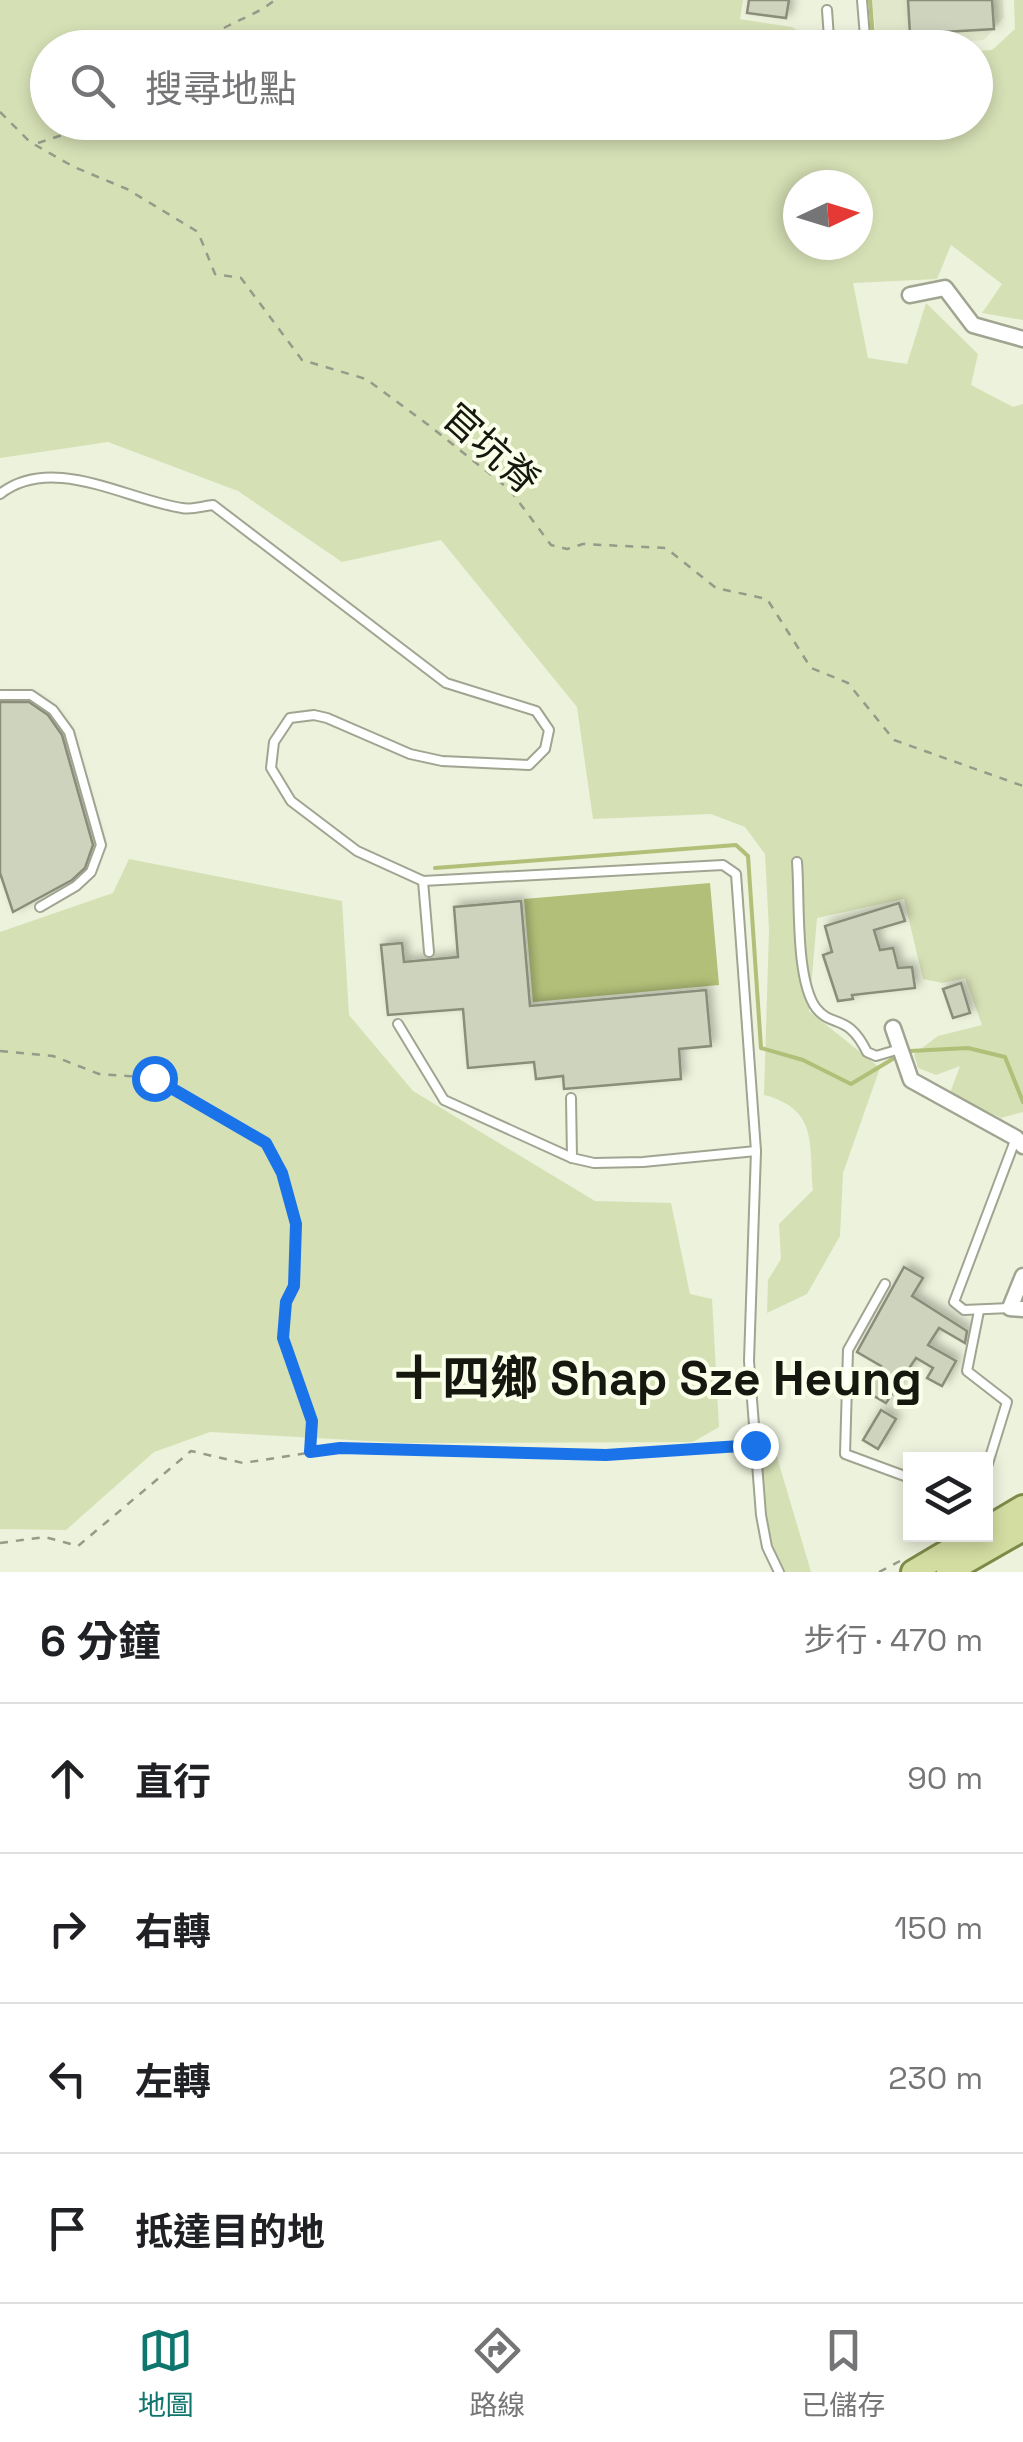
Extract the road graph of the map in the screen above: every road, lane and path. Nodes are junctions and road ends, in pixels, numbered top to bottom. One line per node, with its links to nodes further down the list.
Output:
1 (275, 0): 4 (path)
2 (862, 0): 6 (lane)
3 (827, 10): 5 (lane)
4 (214, 30)
5 (829, 30)
6 (864, 30)
7 (0, 112): 8 (path, 官坑脊)
8 (30, 140)
9 (31, 140): 11 (path, 官坑脊)
10 (49, 140): 11 (path)
11 (37, 144): 16 (path, 官坑脊)
12 (910, 294): 13 (street)
13 (1023, 339)
14 (0, 494): 18 (lane)
15 (0, 695): 19 (lane)
16 (1023, 786)
17 (798, 862): 23 (lane)
18 (423, 882): 20 (lane); 27 (lane)
19 (40, 907)
20 (428, 952)
21 (398, 1024): 28 (lane)
22 (893, 1028): 23 (street)
23 (900, 1050): 26 (street)
24 (0, 1051): 34 (path)
25 (570, 1098): 28 (lane)
26 (1019, 1142): 32 (lane)
27 (756, 1151): 28 (lane); 33 (lane)
28 (572, 1158)
29 (1023, 1276): 31 (street)
30 (885, 1284): 36 (lane)
31 (1016, 1309): 32 (lane)
32 (978, 1311): 35 (lane)
33 (755, 1445): 34 (path); 42 (lane)
34 (310, 1452): 41 (path)
35 (992, 1452)
36 (903, 1475)
37 (1023, 1506): 38 (main road)
38 (993, 1522)
39 (1023, 1528): 44 (main road)
40 (960, 1542): 43 (main road)
41 (0, 1543)
42 (779, 1572)
43 (912, 1572)
44 (948, 1572)

